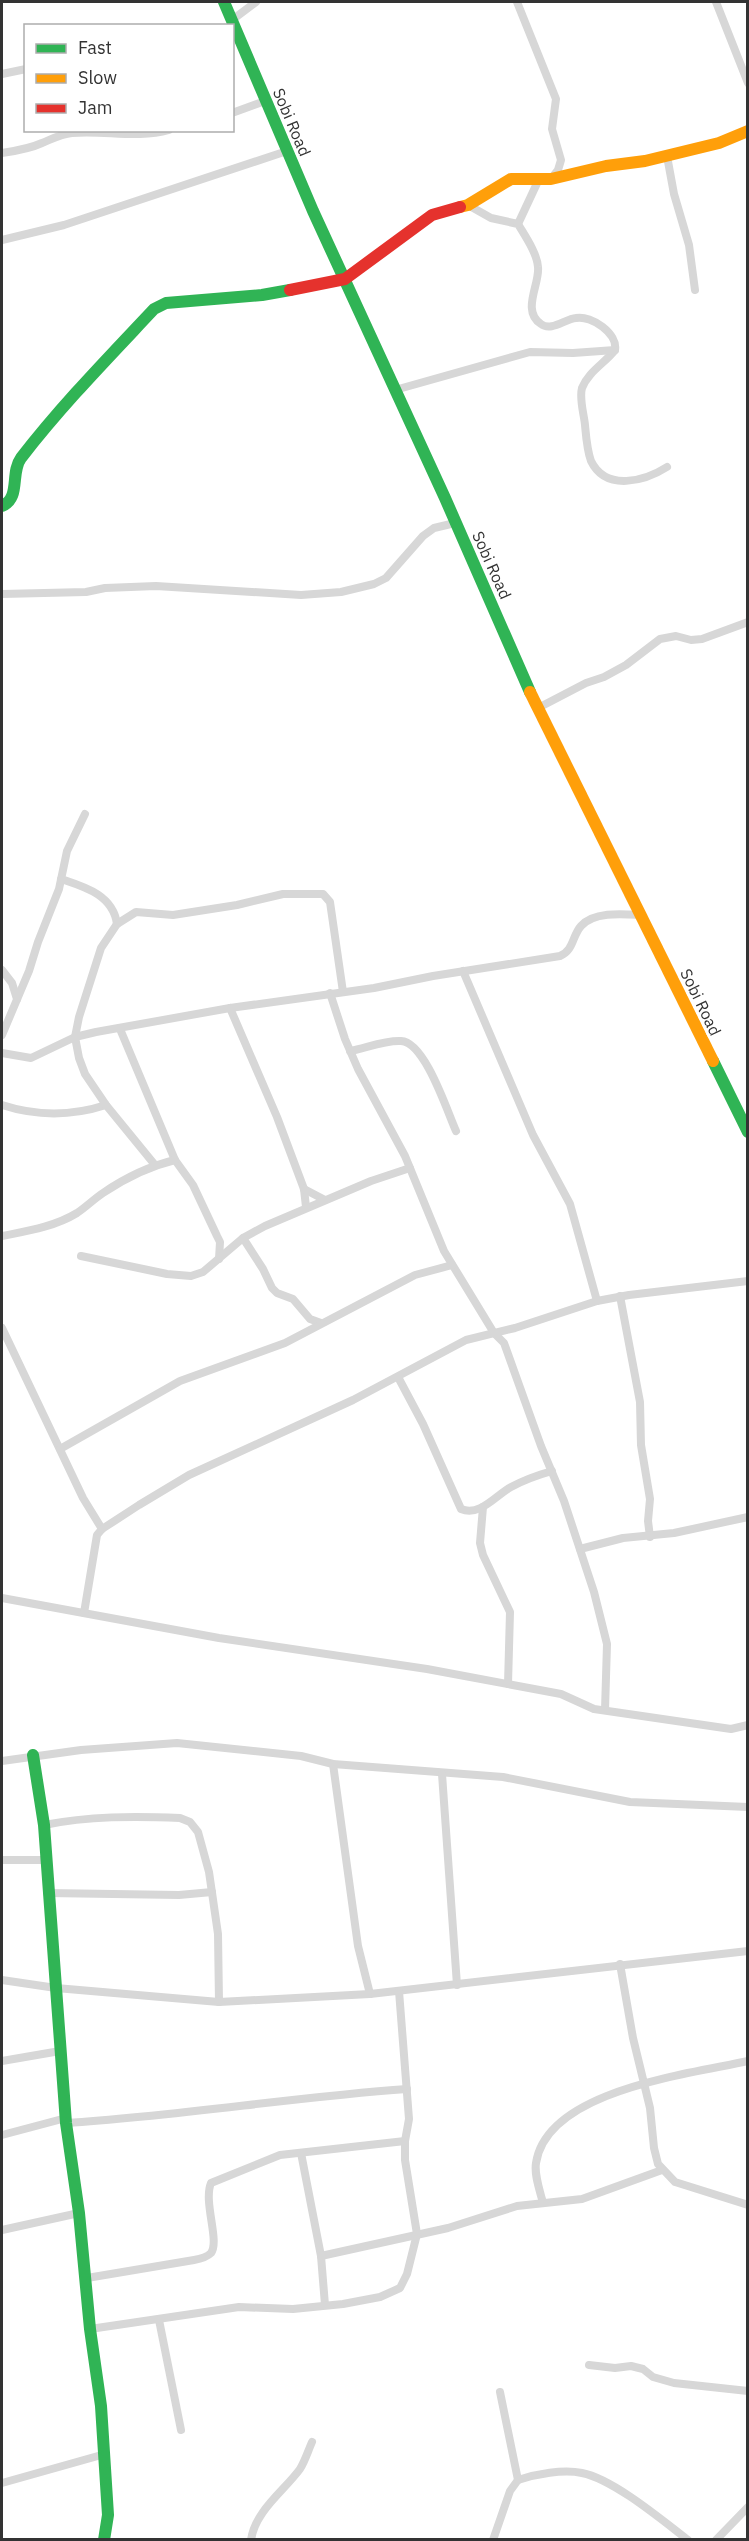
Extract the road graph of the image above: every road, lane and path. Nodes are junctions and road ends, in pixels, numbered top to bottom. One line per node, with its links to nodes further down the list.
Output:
1 (224, 2): 5 (main road, Sobi Road)
2 (256, 2): 5 (street)
3 (517, 2): 20 (street)
4 (716, 2): 10 (street)
5 (232, 20): 6 (main road, Sobi Road)
6 (234, 24)
7 (234, 25): 11 (main road, Sobi Road)
8 (24, 69): 9 (street)
9 (2, 74)
10 (747, 83)
11 (265, 101): 12 (street); 17 (main road, Sobi Road)
12 (234, 112)
13 (747, 131): 19 (main road)
14 (89, 132): 18 (street)
15 (106, 132): 16 (street)
16 (145, 132)
17 (287, 151): 23 (street); 24 (main road, Sobi Road)
18 (2, 153)
19 (667, 156): 20 (main road); 25 (street)
20 (545, 179): 21 (main road); 22 (street)
21 (468, 205): 22 (street); 24 (main road)
22 (518, 224): 26 (street)
23 (2, 240)
24 (345, 279): 27 (main road, Sobi Road); 29 (main road)
25 (695, 290)
26 (615, 350): 27 (street); 28 (street)
27 (395, 390): 30 (main road, Sobi Road)
28 (667, 467)
29 (2, 506)
30 (455, 523): 31 (street); 33 (main road, Sobi Road)
31 (2, 594)
32 (747, 622): 33 (street)
33 (538, 708): 36 (main road, Sobi Road)
34 (86, 814): 35 (street)
35 (61, 879): 37 (street); 42 (street)
36 (641, 915): 39 (street); 52 (main road, Sobi Road)
37 (117, 924): 40 (street); 46 (street)
38 (2, 970): 42 (street)
39 (464, 971): 40 (street); 67 (street)
40 (343, 992): 41 (street)
41 (330, 993): 43 (street); 47 (street)
42 (17, 999): 45 (street)
43 (230, 1008): 44 (street); 56 (street)
44 (120, 1029): 46 (street); 53 (street)
45 (2, 1035)
46 (75, 1037): 48 (street); 49 (street)
47 (350, 1051): 51 (street); 55 (street)
48 (2, 1053)
49 (106, 1105): 50 (street); 54 (street)
50 (2, 1106)
51 (456, 1131)
52 (747, 1132)
53 (175, 1160): 54 (street); 61 (street)
54 (155, 1165): 59 (street)
55 (410, 1168): 57 (street); 64 (street)
56 (304, 1189): 57 (street); 58 (street)
57 (325, 1200): 58 (street)
58 (306, 1207): 60 (street)
59 (2, 1236)
60 (240, 1241): 61 (street); 63 (street); 68 (street)
61 (220, 1242): 63 (street)
62 (81, 1256): 63 (street)
63 (219, 1259)
64 (452, 1265): 68 (street); 70 (street)
65 (747, 1281): 66 (street)
66 (620, 1296): 67 (street); 77 (street)
67 (597, 1301): 70 (street)
68 (321, 1323): 72 (street)
69 (2, 1328): 72 (street)
70 (494, 1332): 71 (street); 73 (street)
71 (398, 1377): 74 (street); 76 (street)
72 (60, 1449): 76 (street)
73 (552, 1471): 74 (street); 78 (street)
74 (483, 1507): 81 (street)
75 (747, 1516): 77 (street)
76 (102, 1529): 80 (street)
77 (650, 1537): 78 (street)
78 (580, 1549): 82 (street)
79 (2, 1598): 80 (street)
80 (84, 1613): 81 (street)
81 (508, 1684): 82 (street)
82 (605, 1710): 83 (street)
83 (747, 1725)
84 (33, 1755): 85 (street); 86 (street); 89 (main road)
85 (2, 1761)
86 (333, 1764): 87 (street); 100 (street)
87 (442, 1774): 88 (street); 97 (street)
88 (747, 1807)
89 (44, 1825): 91 (main road); 92 (street)
90 (2, 1860): 91 (street)
91 (46, 1860): 93 (main road)
92 (212, 1892): 93 (street); 101 (street)
93 (47, 1893): 98 (main road)
94 (747, 1951): 95 (street)
95 (620, 1964): 97 (street); 105 (street)
96 (2, 1980): 98 (street)
97 (457, 1985): 99 (street)
98 (56, 1988): 101 (street); 102 (main road)
99 (399, 1991): 100 (street); 106 (street)
100 (370, 1994): 101 (street)
101 (219, 2001)
102 (60, 2051): 103 (street); 107 (main road)
103 (2, 2061)
104 (747, 2061): 105 (street)
105 (645, 2083): 111 (street); 112 (street)
106 (407, 2090): 107 (street); 109 (street)
107 (66, 2121): 108 (street); 114 (main road)
108 (2, 2135)
109 (405, 2141): 110 (street); 116 (street)
110 (301, 2153): 117 (street); 118 (street)
111 (662, 2170): 112 (street); 113 (street)
112 (543, 2203): 116 (street)
113 (747, 2205)
114 (79, 2213): 115 (street); 118 (main road)
115 (2, 2230)
116 (417, 2234): 117 (street); 119 (street)
117 (321, 2256): 119 (street)
118 (87, 2278): 121 (main road)
119 (325, 2305): 120 (street)
120 (159, 2320): 121 (street); 125 (street)
121 (90, 2329): 127 (main road)
122 (589, 2365): 123 (street)
123 (747, 2391)
124 (500, 2392): 128 (street)
125 (181, 2430)
126 (312, 2442): 132 (street)
127 (105, 2454): 129 (street); 131 (main road)
128 (518, 2480): 133 (street); 134 (street)
129 (2, 2483)
130 (747, 2507): 135 (street)
131 (104, 2540)
132 (251, 2540)
133 (492, 2540)
134 (688, 2540)
135 (716, 2540)

